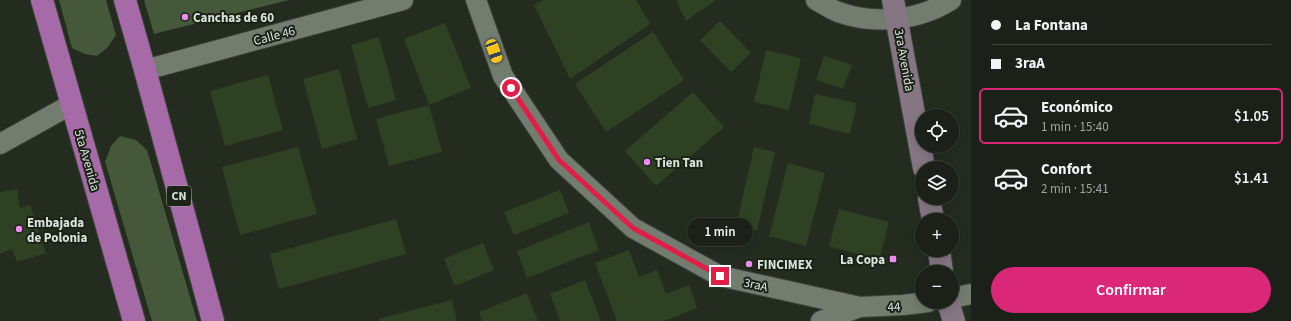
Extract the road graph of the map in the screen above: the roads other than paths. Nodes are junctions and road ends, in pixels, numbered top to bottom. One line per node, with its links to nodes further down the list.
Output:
1 (42, 0): 9 (highway, 5ta Avenida)
2 (124, 0): 8 (highway, CN)
3 (403, 0): 8 (street, Calle 46)
4 (476, 0): 15 (street, 3raA)
5 (816, 0): 7 (street)
6 (951, 0): 7 (street)
7 (895, 9): 11 (main road, 3ra Avenida)
8 (146, 70): 18 (highway, CN)
9 (72, 104): 10 (street); 17 (highway, 5ta Avenida)
10 (0, 144)
11 (923, 161)
12 (971, 294): 13 (street)
13 (959, 297)
14 (915, 304): 15 (street, 44)
15 (860, 307): 19 (street)
16 (950, 309): 20 (main road)
17 (134, 321)
18 (213, 321)
19 (821, 321)
20 (954, 321)

